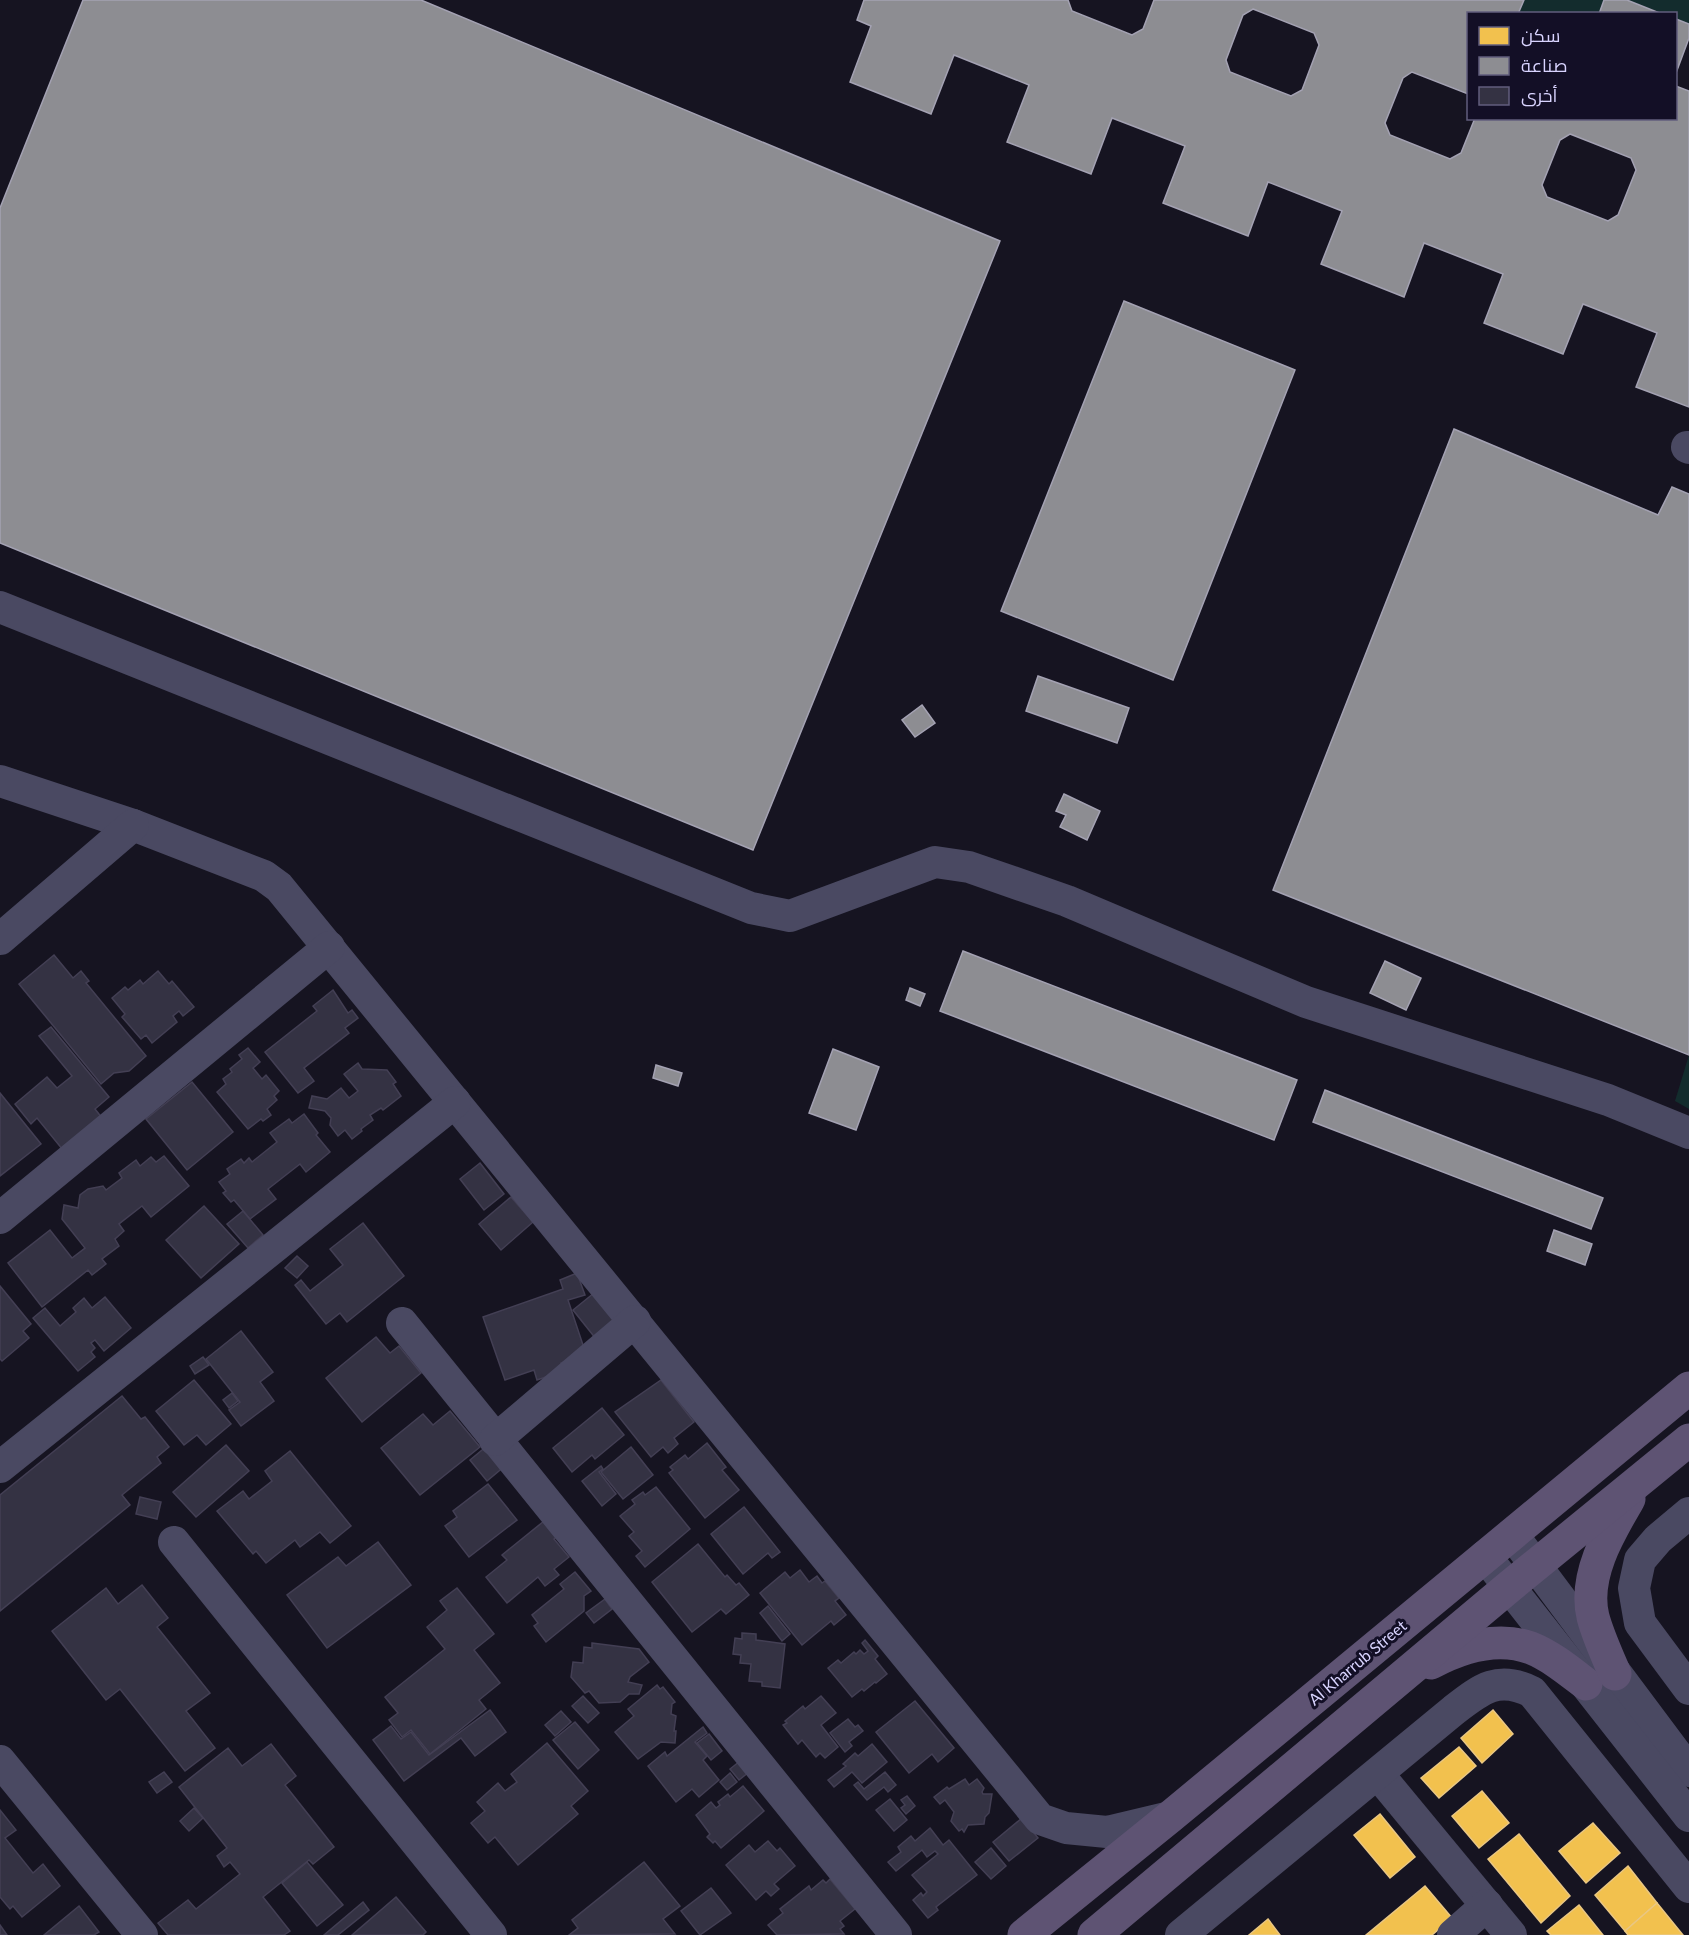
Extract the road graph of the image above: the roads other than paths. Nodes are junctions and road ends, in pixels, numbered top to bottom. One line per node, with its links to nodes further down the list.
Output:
1 (0, 607): 7 (street)
2 (0, 781): 3 (street)
3 (133, 825): 4 (street); 5 (street)
4 (0, 939)
5 (329, 948): 6 (street); 8 (street)
6 (455, 1102): 9 (street); 14 (street)
7 (1689, 1133)
8 (0, 1218)
9 (635, 1321): 12 (street); 29 (street)
10 (402, 1323): 12 (street)
11 (1689, 1388): 17 (main road, Al Kharrub Street)
12 (495, 1440): 34 (street)
13 (1689, 1440): 15 (main road)
14 (0, 1467)
15 (1643, 1479): 20 (main road); 22 (main road)
16 (1689, 1513): 24 (street)
17 (1512, 1534): 19 (main road, Al Kharrub Street); 20 (street)
18 (174, 1542): 33 (street)
19 (1485, 1556): 21 (street); 29 (main road, Al Kharrub Street)
20 (1537, 1566): 21 (main road); 22 (street)
21 (1509, 1587): 22 (street); 23 (main road)
22 (1601, 1679): 23 (main road); 26 (street); 28 (street)
23 (1395, 1682): 36 (main road)
24 (1689, 1689)
25 (0, 1761): 32 (street)
26 (1689, 1771)
27 (1378, 1774): 30 (street); 31 (street); 37 (street)
28 (1689, 1815)
29 (1170, 1817): 35 (main road, Al Kharrub Street)
30 (1689, 1887)
31 (1486, 1905): 38 (street); 39 (street)
32 (142, 1935)
33 (491, 1935)
34 (896, 1935)
35 (1024, 1935)
36 (1094, 1935)
37 (1181, 1935)
38 (1453, 1935)
39 (1511, 1935)

